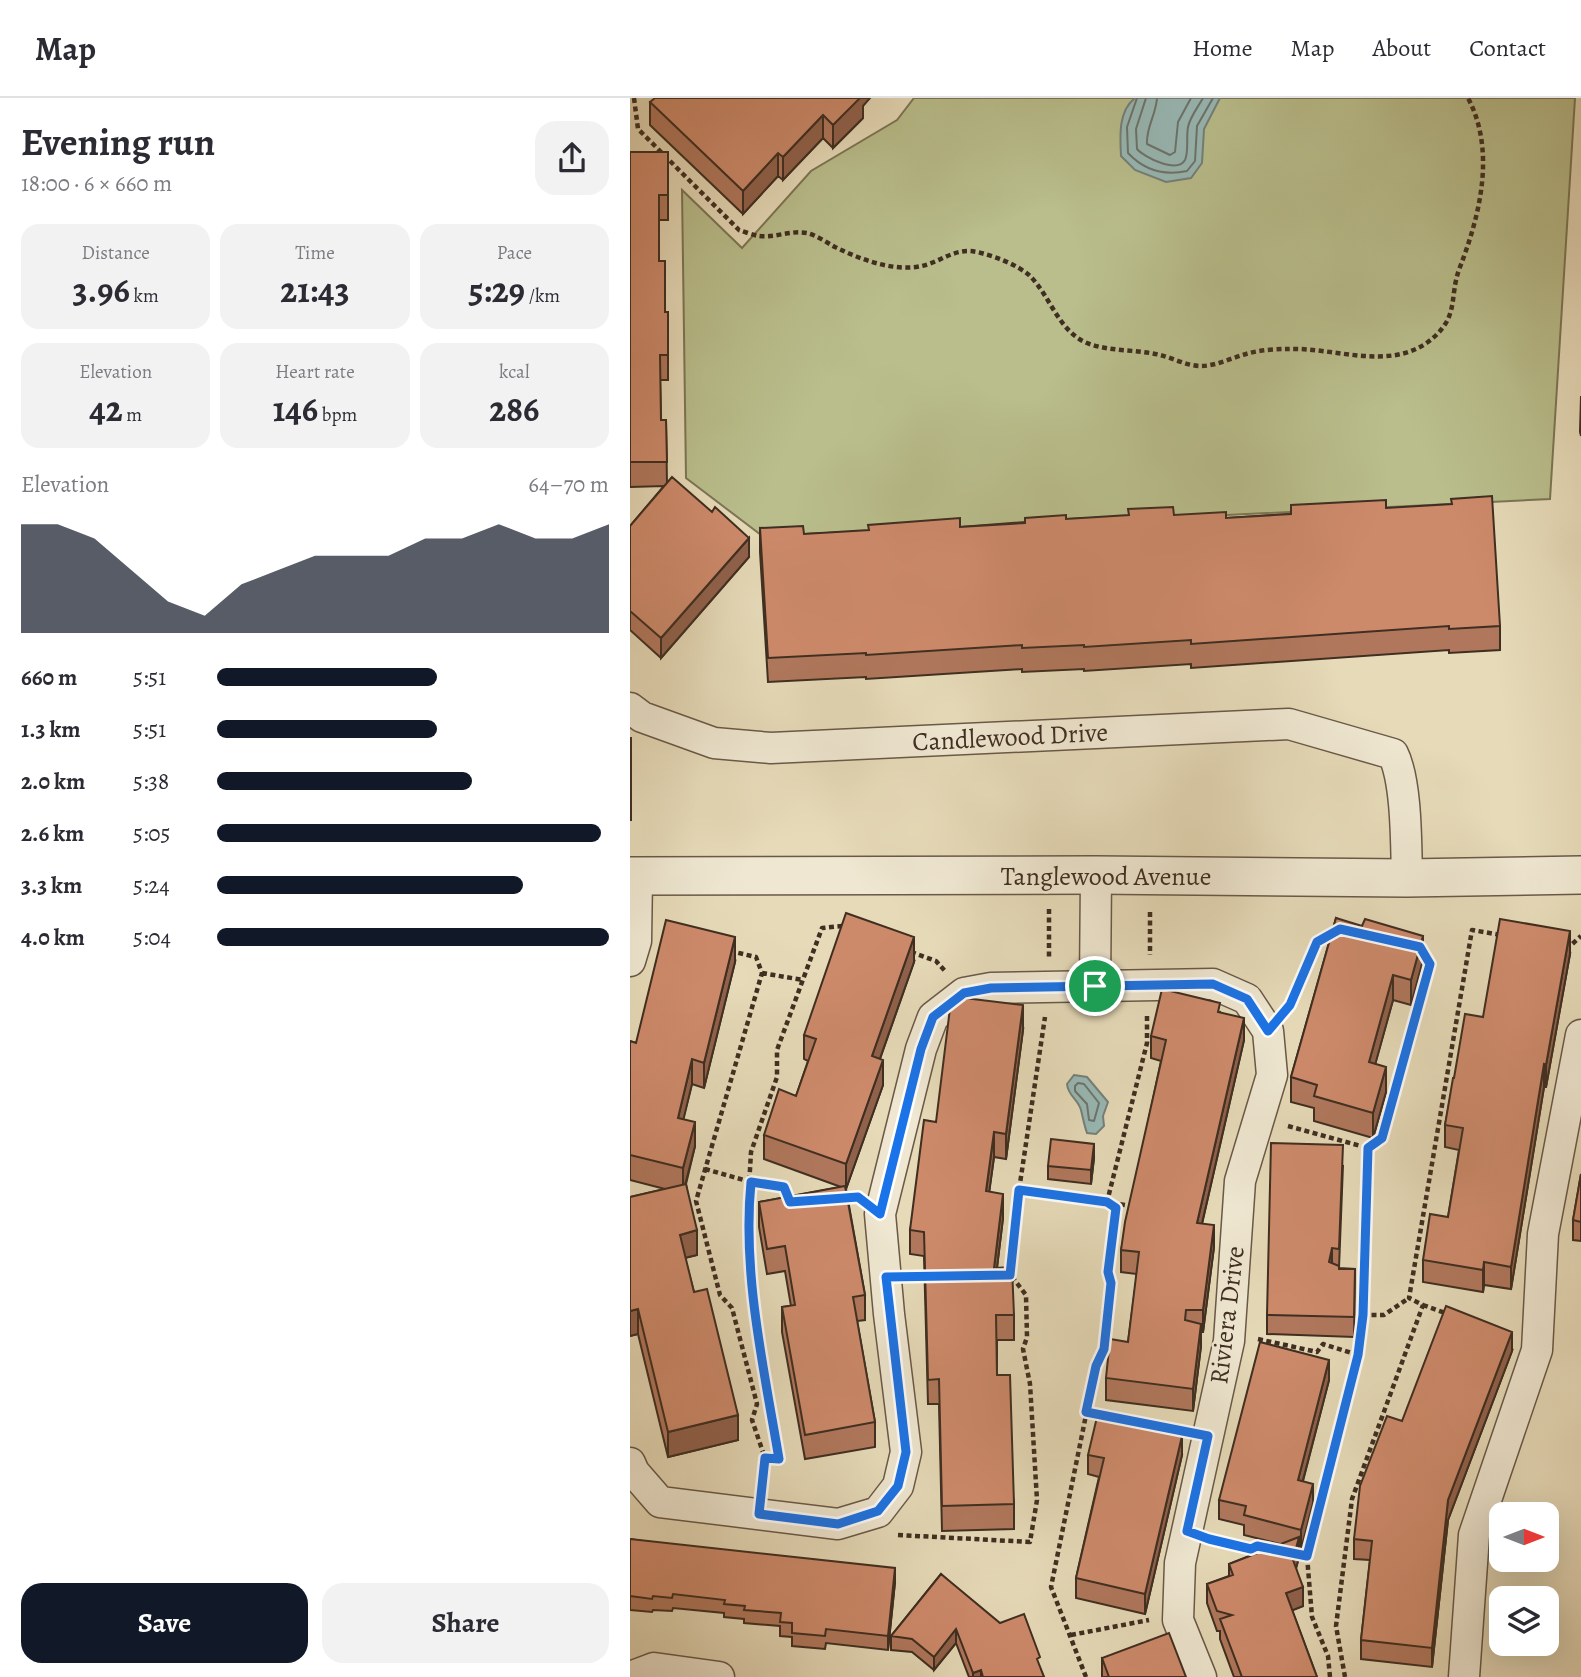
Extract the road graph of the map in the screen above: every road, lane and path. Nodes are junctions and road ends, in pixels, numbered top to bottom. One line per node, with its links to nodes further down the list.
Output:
1 (634, 98): 2 (path)
2 (1468, 98)
3 (630, 708): 7 (street, Candlewood Drive)
4 (1096, 875): 6 (street, Tanglewood Avenue); 7 (street, Tanglewood Avenue); 22 (street)
5 (1581, 875): 7 (street, Tanglewood Avenue)
6 (633, 876): 18 (street)
7 (1407, 878)
8 (1049, 909): 23 (path)
9 (1150, 912): 21 (path)
10 (1340, 929): 25 (path)
11 (853, 930): 20 (path)
12 (1509, 936): 27 (path)
13 (1581, 936): 14 (path)
14 (1558, 944)
15 (1420, 947): 30 (path)
16 (901, 948): 24 (path)
17 (729, 951): 19 (path)
18 (630, 961)
19 (762, 972): 20 (path); 31 (path)
20 (803, 980): 32 (path)
21 (1150, 985): 22 (street); 25 (street, Riviera Drive); 37 (path)
22 (1095, 986): 23 (street)
23 (1042, 987): 24 (street); 33 (path)
24 (964, 993): 51 (street)
25 (1268, 1031): 29 (street, Riviera Drive)
26 (1581, 1035): 65 (street)
27 (1445, 1089): 28 (path); 39 (path)
28 (1458, 1091)
29 (1259, 1120): 30 (path); 43 (street, Riviera Drive)
30 (1368, 1148): 41 (path)
31 (705, 1170): 32 (path); 34 (path)
32 (751, 1182): 36 (path); 47 (path)
33 (1019, 1190): 37 (path); 51 (path)
34 (696, 1201): 35 (path); 47 (path)
35 (683, 1202)
36 (790, 1202)
37 (1107, 1202): 38 (path); 45 (path)
38 (1145, 1207)
39 (1409, 1298): 40 (path); 41 (path)
40 (1423, 1305): 42 (path); 49 (path)
41 (1363, 1315): 44 (path)
42 (1458, 1317)
43 (1229, 1341): 44 (path); 46 (street, Riviera Drive)
44 (1358, 1355): 56 (path)
45 (1086, 1412): 46 (path); 58 (path)
46 (1208, 1436): 53 (street, Riviera Drive)
47 (765, 1458): 52 (path)
48 (630, 1463): 52 (street)
49 (1352, 1499): 50 (path); 64 (path)
50 (1364, 1501)
51 (878, 1511): 52 (street)
52 (759, 1514)
53 (1187, 1531): 54 (path); 57 (street, Riviera Drive)
54 (1282, 1551)
55 (1294, 1554): 56 (path)
56 (1307, 1556): 63 (path)
57 (1178, 1620): 58 (path); 62 (street, Riviera Drive)
58 (1071, 1635): 61 (path)
59 (630, 1677): 60 (street)
60 (719, 1677)
61 (1086, 1677)
62 (1201, 1677)
63 (1330, 1677)
64 (1345, 1677)
65 (1464, 1677)

